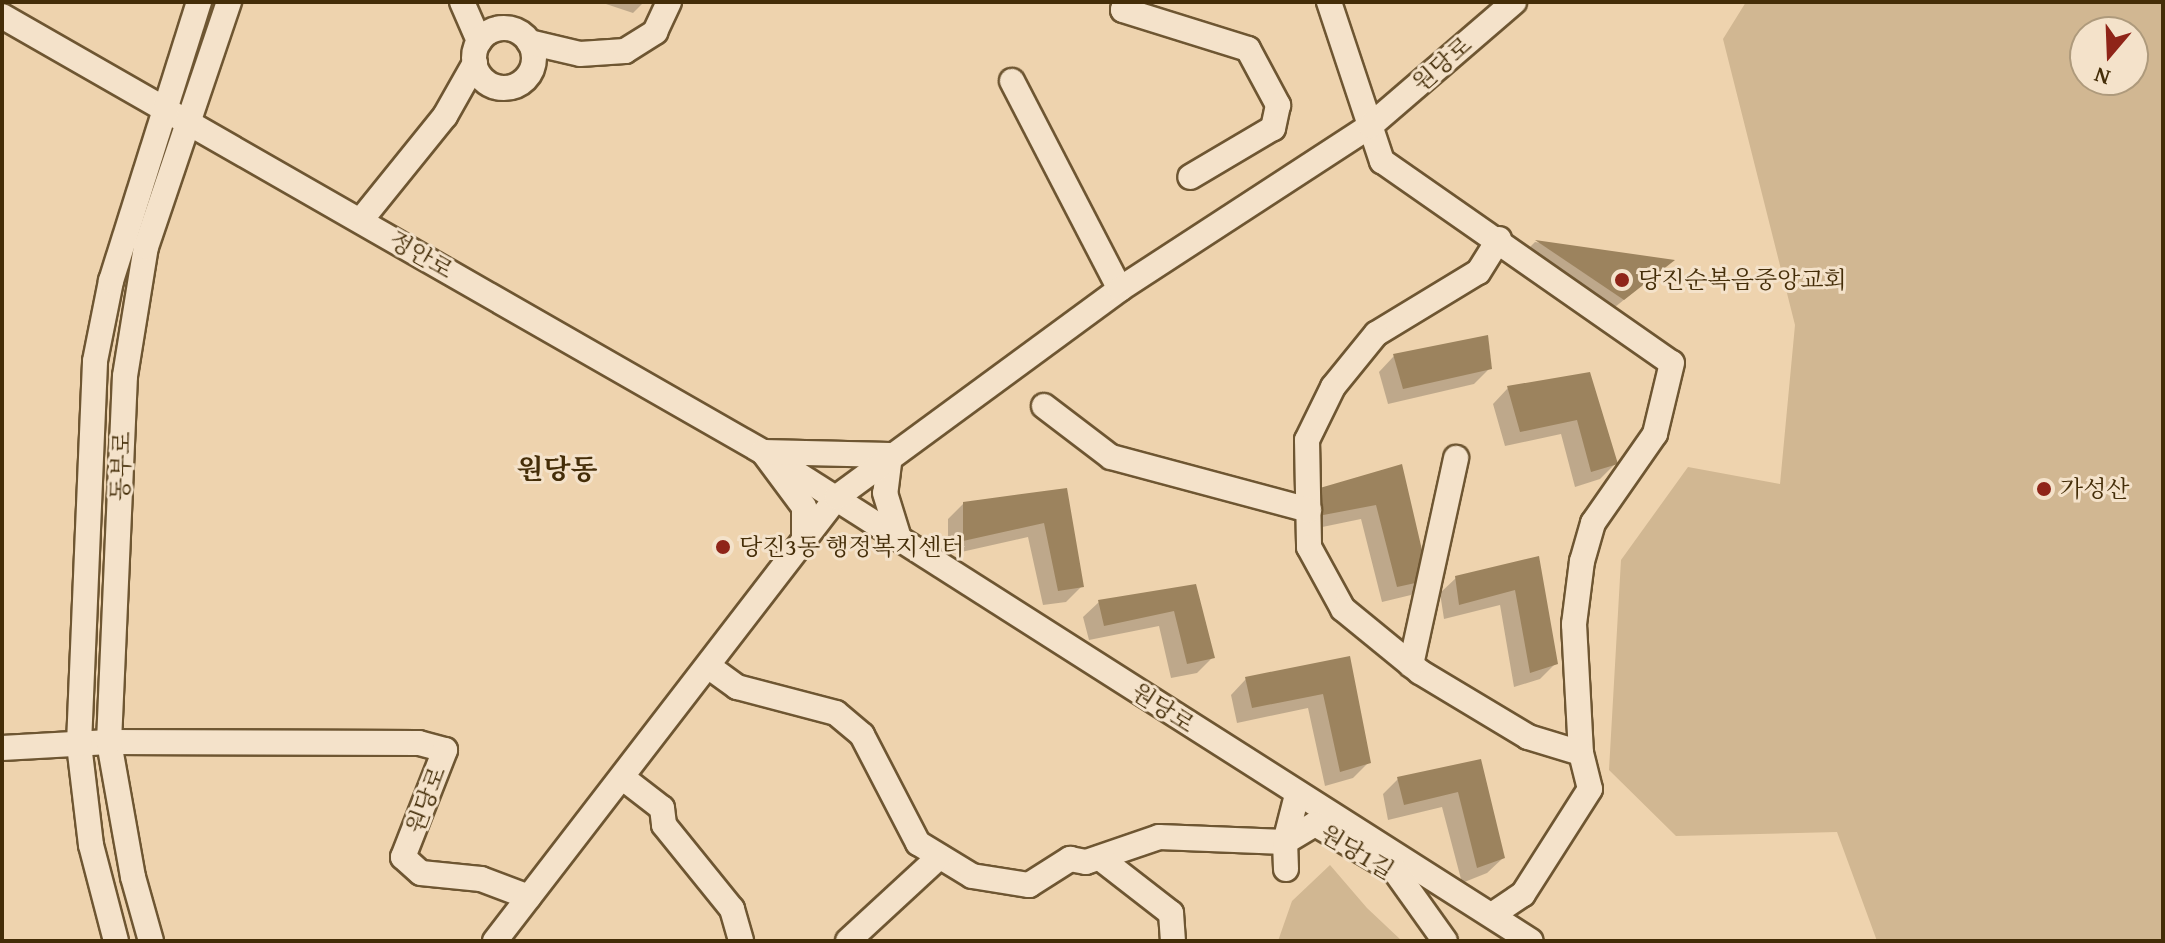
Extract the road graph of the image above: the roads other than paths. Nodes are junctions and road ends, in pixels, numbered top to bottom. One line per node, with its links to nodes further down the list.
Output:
1 (199, 2): 14 (street, 동부로)
2 (229, 2): 16 (street, 동부로)
3 (464, 2): 9 (street); 11 (street)
4 (669, 2): 10 (street)
5 (1329, 2): 17 (street)
6 (1514, 2): 17 (street, 원당로)
7 (1116, 5): 18 (street)
8 (2, 16): 14 (street, 정안로)
9 (500, 28): 10 (street); 11 (street)
10 (529, 42): 13 (street)
11 (477, 52): 13 (street); 15 (street)
12 (1012, 81): 21 (street)
13 (494, 86): 15 (street)
14 (163, 108): 16 (street, 정안로); 33 (street, 동부로)
15 (445, 116): 19 (street)
16 (188, 121): 19 (street, 정안로); 32 (street, 동부로)
17 (1370, 126): 20 (street); 21 (street, 원당로)
18 (1190, 177)
19 (361, 220): 23 (street, 정안로)
20 (1499, 239): 27 (street); 35 (street)
21 (1120, 289): 24 (street, 원당로)
22 (1044, 406): 27 (street)
23 (763, 452): 24 (street); 26 (street, 정안로); 29 (street)
24 (890, 455): 26 (street, 원당로); 28 (street)
25 (1456, 458): 30 (street)
26 (837, 497): 28 (street, 원당로); 29 (street, 원당로)
27 (1309, 510): 30 (street)
28 (898, 535): 37 (street, 원당로)
29 (804, 542): 31 (street, 원당로)
30 (1411, 665): 35 (street)
31 (708, 666): 36 (street, 원당로); 39 (street, 원당1길)
32 (109, 742): 33 (street); 42 (street, 원당로); 45 (street, 동부로)
33 (79, 744): 34 (street); 44 (street, 동부로)
34 (2, 748)
35 (1581, 753): 43 (street)
36 (623, 778): 42 (street, 원당로); 47 (street)
37 (1297, 795): 38 (street); 43 (street, 원당로)
38 (1285, 842): 40 (street, 원당1길); 41 (street); 50 (street, 원당1길)
39 (939, 857): 40 (street, 원당1길); 48 (street)
40 (1100, 858): 49 (street)
41 (1286, 869)
42 (529, 897): 46 (street, 원당로)
43 (1492, 915): 51 (street, 원당로)
44 (116, 941)
45 (151, 941)
46 (495, 941)
47 (741, 941)
48 (848, 941)
49 (1173, 941)
50 (1445, 941)
51 (1531, 941)

